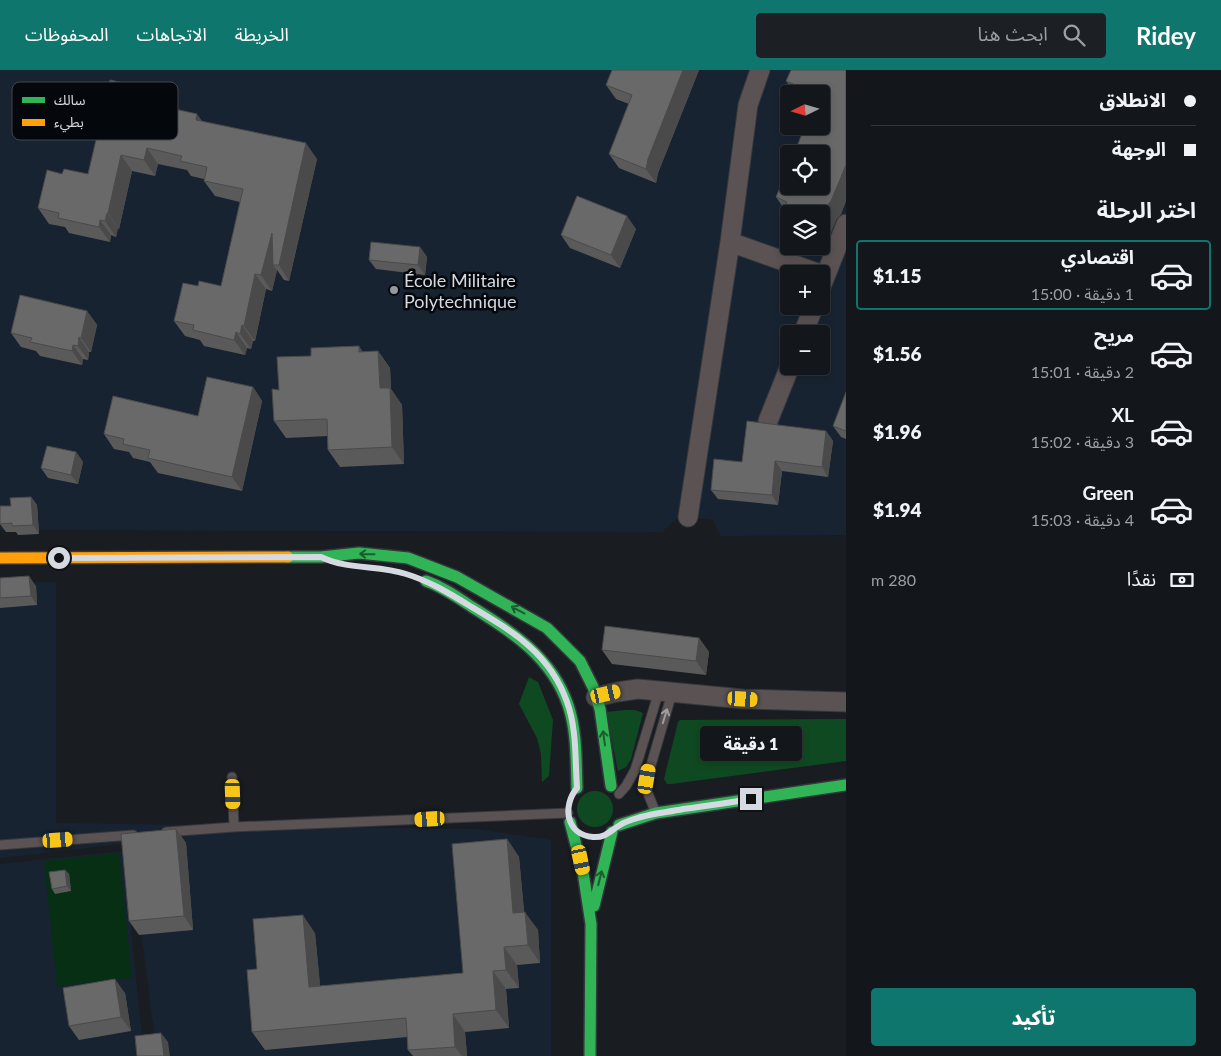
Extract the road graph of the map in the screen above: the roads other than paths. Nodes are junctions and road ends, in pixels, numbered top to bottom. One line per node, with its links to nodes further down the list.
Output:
1 (760, 70): 3 (street)
2 (846, 224): 5 (street)
3 (730, 242): 4 (street); 8 (street)
4 (789, 265)
5 (828, 265)
6 (786, 375): 7 (street)
7 (768, 421)
8 (688, 517)
9 (321, 557): 10 (main road); 11 (main road); 14 (main road, one-way to 9)
10 (0, 558)
11 (346, 566)
12 (413, 576): 19 (main road)
13 (665, 692): 14 (street); 15 (street); 18 (lane); 21 (lane, one-way to 13)
14 (596, 697): 18 (main road, one-way to 14)
15 (846, 702)
16 (232, 777): 22 (lane)
17 (846, 786): 21 (main road)
18 (616, 793): 23 (main road)
19 (573, 801): 22 (lane); 26 (main road); 28 (main road)
20 (639, 807): 21 (main road)
21 (656, 813): 23 (main road)
22 (234, 827): 24 (lane)
23 (612, 831): 28 (main road, one-way to 23)
24 (156, 833)
25 (146, 834): 27 (lane)
26 (584, 835)
27 (0, 845)
28 (591, 924): 29 (main road)
29 (590, 1056)

